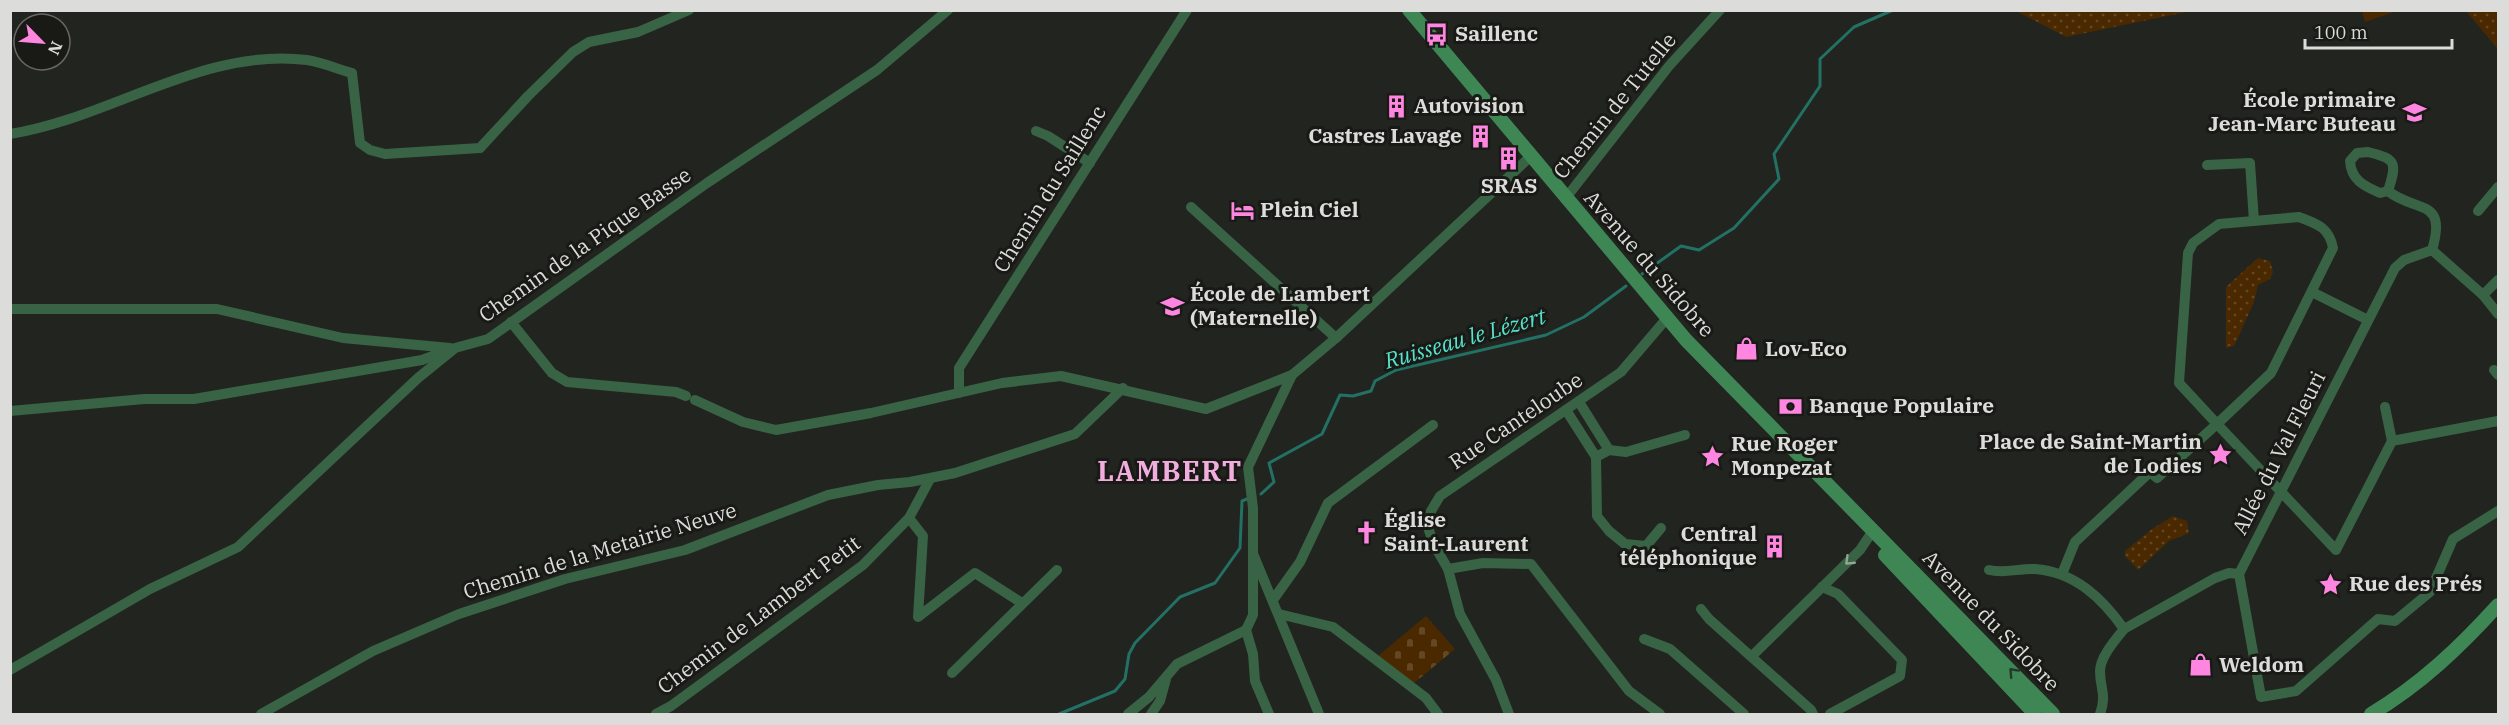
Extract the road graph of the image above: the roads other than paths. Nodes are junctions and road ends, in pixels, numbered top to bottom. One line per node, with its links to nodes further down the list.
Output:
1 (689, 10): 7 (street)
2 (948, 10): 25 (street, Chemin de la Pique Basse)
3 (1187, 10): 9 (street, Chemin du Saillenc)
4 (1409, 10): 8 (main road, Avenue du Sidobre)
5 (1720, 10): 13 (street, Chemin de Tutelle)
6 (1036, 132): 9 (street)
7 (10, 134)
8 (1531, 156): 13 (main road, Avenue du Sidobre); 26 (street)
9 (1089, 163): 30 (street, Chemin du Saillenc)
10 (2207, 165): 16 (street)
11 (2388, 190): 11 (street); 17 (street)
12 (2497, 195): 15 (street)
13 (1565, 199): 23 (main road, Avenue du Sidobre)
14 (1191, 207): 26 (street)
15 (2478, 211)
16 (2254, 221): 19 (street); 37 (street)
17 (2432, 250): 20 (street); 24 (street, Allée du Val Fleuri)
18 (2499, 280): 20 (street)
19 (2312, 292): 24 (street); 37 (street)
20 (2483, 295): 22 (street)
21 (10, 309): 27 (street)
22 (2499, 314)
23 (1667, 318): 31 (street, Rue Canteloube); 47 (main road, Avenue du Sidobre)
24 (2368, 320): 43 (street, Allée du Val Fleuri)
25 (511, 322): 27 (street, Chemin de la Pique Basse); 30 (street)
26 (1336, 338): 28 (street)
27 (455, 348): 34 (street); 64 (street, Chemin de la Pique Basse)
28 (1292, 375): 29 (street); 48 (street)
29 (1123, 388): 30 (street); 42 (street, Chemin de la Metairie Neuve)
30 (959, 393)
31 (1579, 402): 33 (street, Rue Canteloube); 40 (street)
32 (2385, 407): 39 (street)
33 (1566, 410): 41 (street); 49 (street, Rue Canteloube)
34 (10, 411)
35 (2499, 421): 39 (street)
36 (1433, 425): 55 (street)
37 (2216, 426): 43 (street); 52 (street)
38 (1685, 435): 40 (street)
39 (2392, 441): 43 (street)
40 (1610, 450): 41 (street)
41 (1596, 457): 46 (street)
42 (930, 479): 45 (street, Chemin de Lambert Petit); 68 (street, Chemin de la Metairie Neuve)
43 (2281, 491): 53 (street, Allée du Val Fleuri)
44 (2499, 511): 53 (street)
45 (909, 518): 56 (street); 69 (street, Chemin de Lambert Petit)
46 (1661, 528)
47 (1872, 532): 54 (street, one-way to 54); 67 (main road, Avenue du Sidobre)
48 (1251, 550): 55 (street); 61 (street)
49 (1448, 569): 75 (street, Rue Canteloube); 76 (street)
50 (1057, 570): 56 (street)
51 (1989, 570): 52 (street)
52 (2062, 574): 60 (street)
53 (2239, 574): 60 (street)
54 (1822, 587): 63 (street); 79 (street)
55 (1273, 600): 59 (street)
56 (1022, 603): 65 (street)
57 (2499, 605): 82 (main road)
58 (1701, 609): 63 (street)
59 (1280, 614): 73 (street); 74 (street)
60 (2124, 629): 81 (street)
61 (1246, 630): 66 (street); 72 (street)
62 (1644, 639): 77 (street)
63 (1752, 656): 78 (street)
64 (10, 670)
65 (952, 673)
66 (1167, 676): 70 (street); 71 (street)
67 (2036, 712): 80 (main road, Avenue du Sidobre)
68 (261, 714)
69 (656, 714)
70 (1128, 714)
71 (1151, 714)
72 (1269, 714)
73 (1319, 714)
74 (1438, 714)
75 (1509, 714)
76 (1660, 714)
77 (1744, 714)
78 (1813, 714)
79 (1830, 714)
80 (2053, 714)
81 (2100, 714)
82 (2371, 714)

